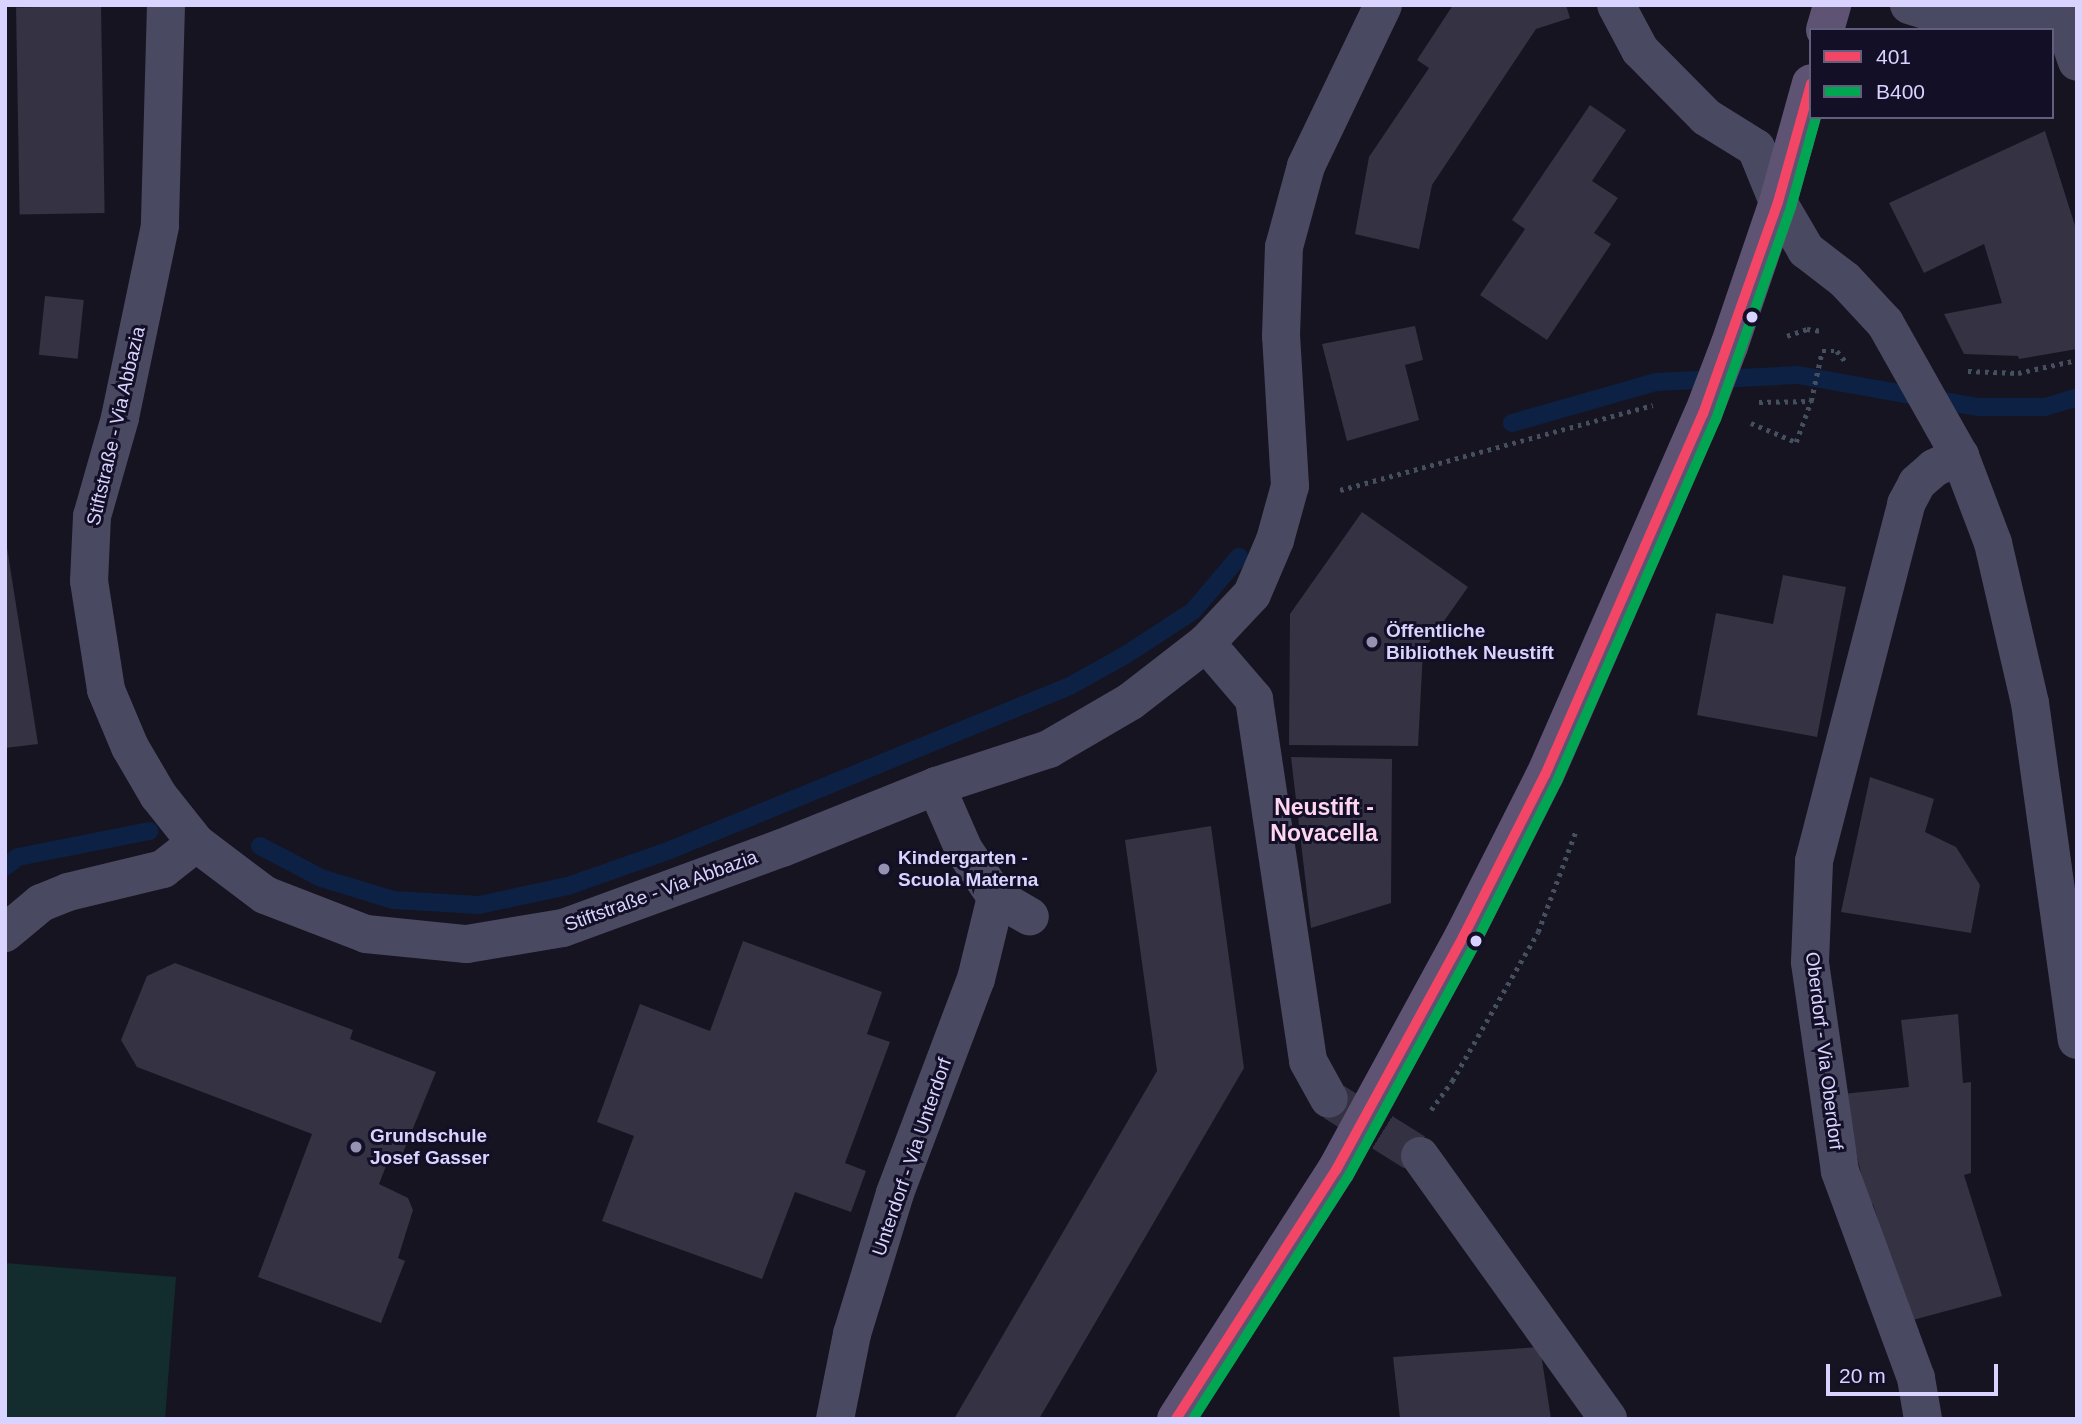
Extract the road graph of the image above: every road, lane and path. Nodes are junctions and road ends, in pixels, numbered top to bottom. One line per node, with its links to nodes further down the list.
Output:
1 (166, 5): 23 (street, Stiftstraße - Via Abbazia)
2 (1383, 5): 20 (street, Stiftstraße - Via Abbazia)
3 (1616, 5): 9 (street)
4 (1832, 5): 6 (main road)
5 (1909, 5): 7 (street)
6 (1826, 28)
7 (2077, 62)
8 (1809, 90): 9 (main road)
9 (1778, 202): 14 (street); 31 (main road, bridge)
10 (1829, 332): 11 (path)
11 (1778, 344)
12 (1837, 351): 15 (path)
13 (2077, 360): 14 (path)
14 (1925, 389): 19 (street)
15 (1811, 401): 16 (path); 18 (path)
16 (1746, 403)
17 (1656, 405): 20 (path)
18 (1743, 420)
19 (1960, 456): 27 (street); 33 (street, Oberdorf - Via Oberdorf)
20 (1290, 486): 21 (street, Stiftstraße - Via Abbazia)
21 (1206, 643): 22 (street, Stiftstraße - Via Abbazia); 28 (street)
22 (936, 786): 23 (street, Stiftstraße - Via Abbazia); 24 (street)
23 (196, 843): 26 (street)
24 (996, 897): 25 (street); 30 (street, Unterdorf - Via Unterdorf)
25 (1030, 917)
26 (5, 933)
27 (2077, 1040)
28 (1329, 1099)
29 (1420, 1156): 32 (street)
30 (835, 1419)
31 (1175, 1419)
32 (1608, 1419)
33 (1923, 1419)

